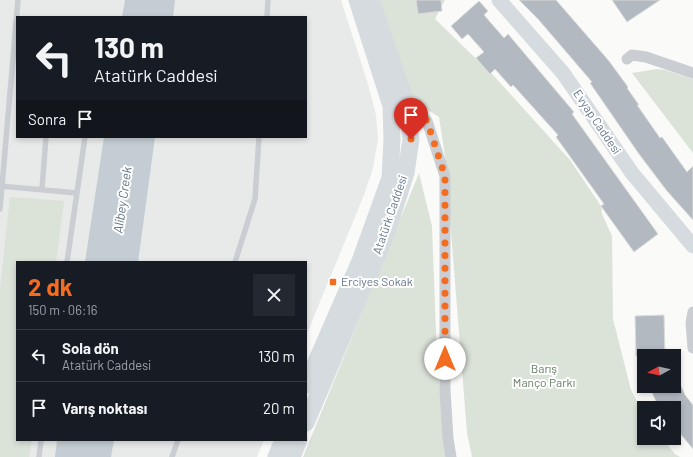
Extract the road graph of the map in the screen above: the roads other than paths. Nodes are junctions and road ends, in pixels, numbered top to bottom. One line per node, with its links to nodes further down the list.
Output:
1 (18, 0): 6 (lane)
2 (268, 0): 7 (lane)
3 (357, 0): 12 (main road, Atatürk Caddesi)
4 (371, 0): 12 (main road, Atatürk Caddesi)
5 (498, 0): 20 (main road, Evyap Caddesi)
6 (17, 16)
7 (267, 16)
8 (16, 40): 10 (lane)
9 (627, 59): 11 (street)
10 (15, 60): 16 (lane)
11 (693, 73)
12 (398, 105): 25 (main road, Atatürk Caddesi); 26 (main road, Atatürk Caddesi); 35 (street)
13 (46, 138): 17 (lane)
14 (85, 138): 18 (lane)
15 (259, 138): 22 (lane)
16 (1, 186): 17 (lane); 19 (lane)
17 (42, 189): 18 (lane)
18 (77, 193): 21 (lane)
19 (0, 209)
20 (693, 246)
21 (67, 261)
22 (235, 261)
23 (693, 312): 24 (street)
24 (693, 348)
25 (307, 383)
26 (307, 421)
27 (41, 441): 31 (lane)
28 (178, 441): 32 (lane)
29 (283, 441): 33 (main road)
30 (299, 441): 34 (main road)
31 (38, 457)
32 (172, 457)
33 (276, 457)
34 (292, 457)
35 (451, 457)

